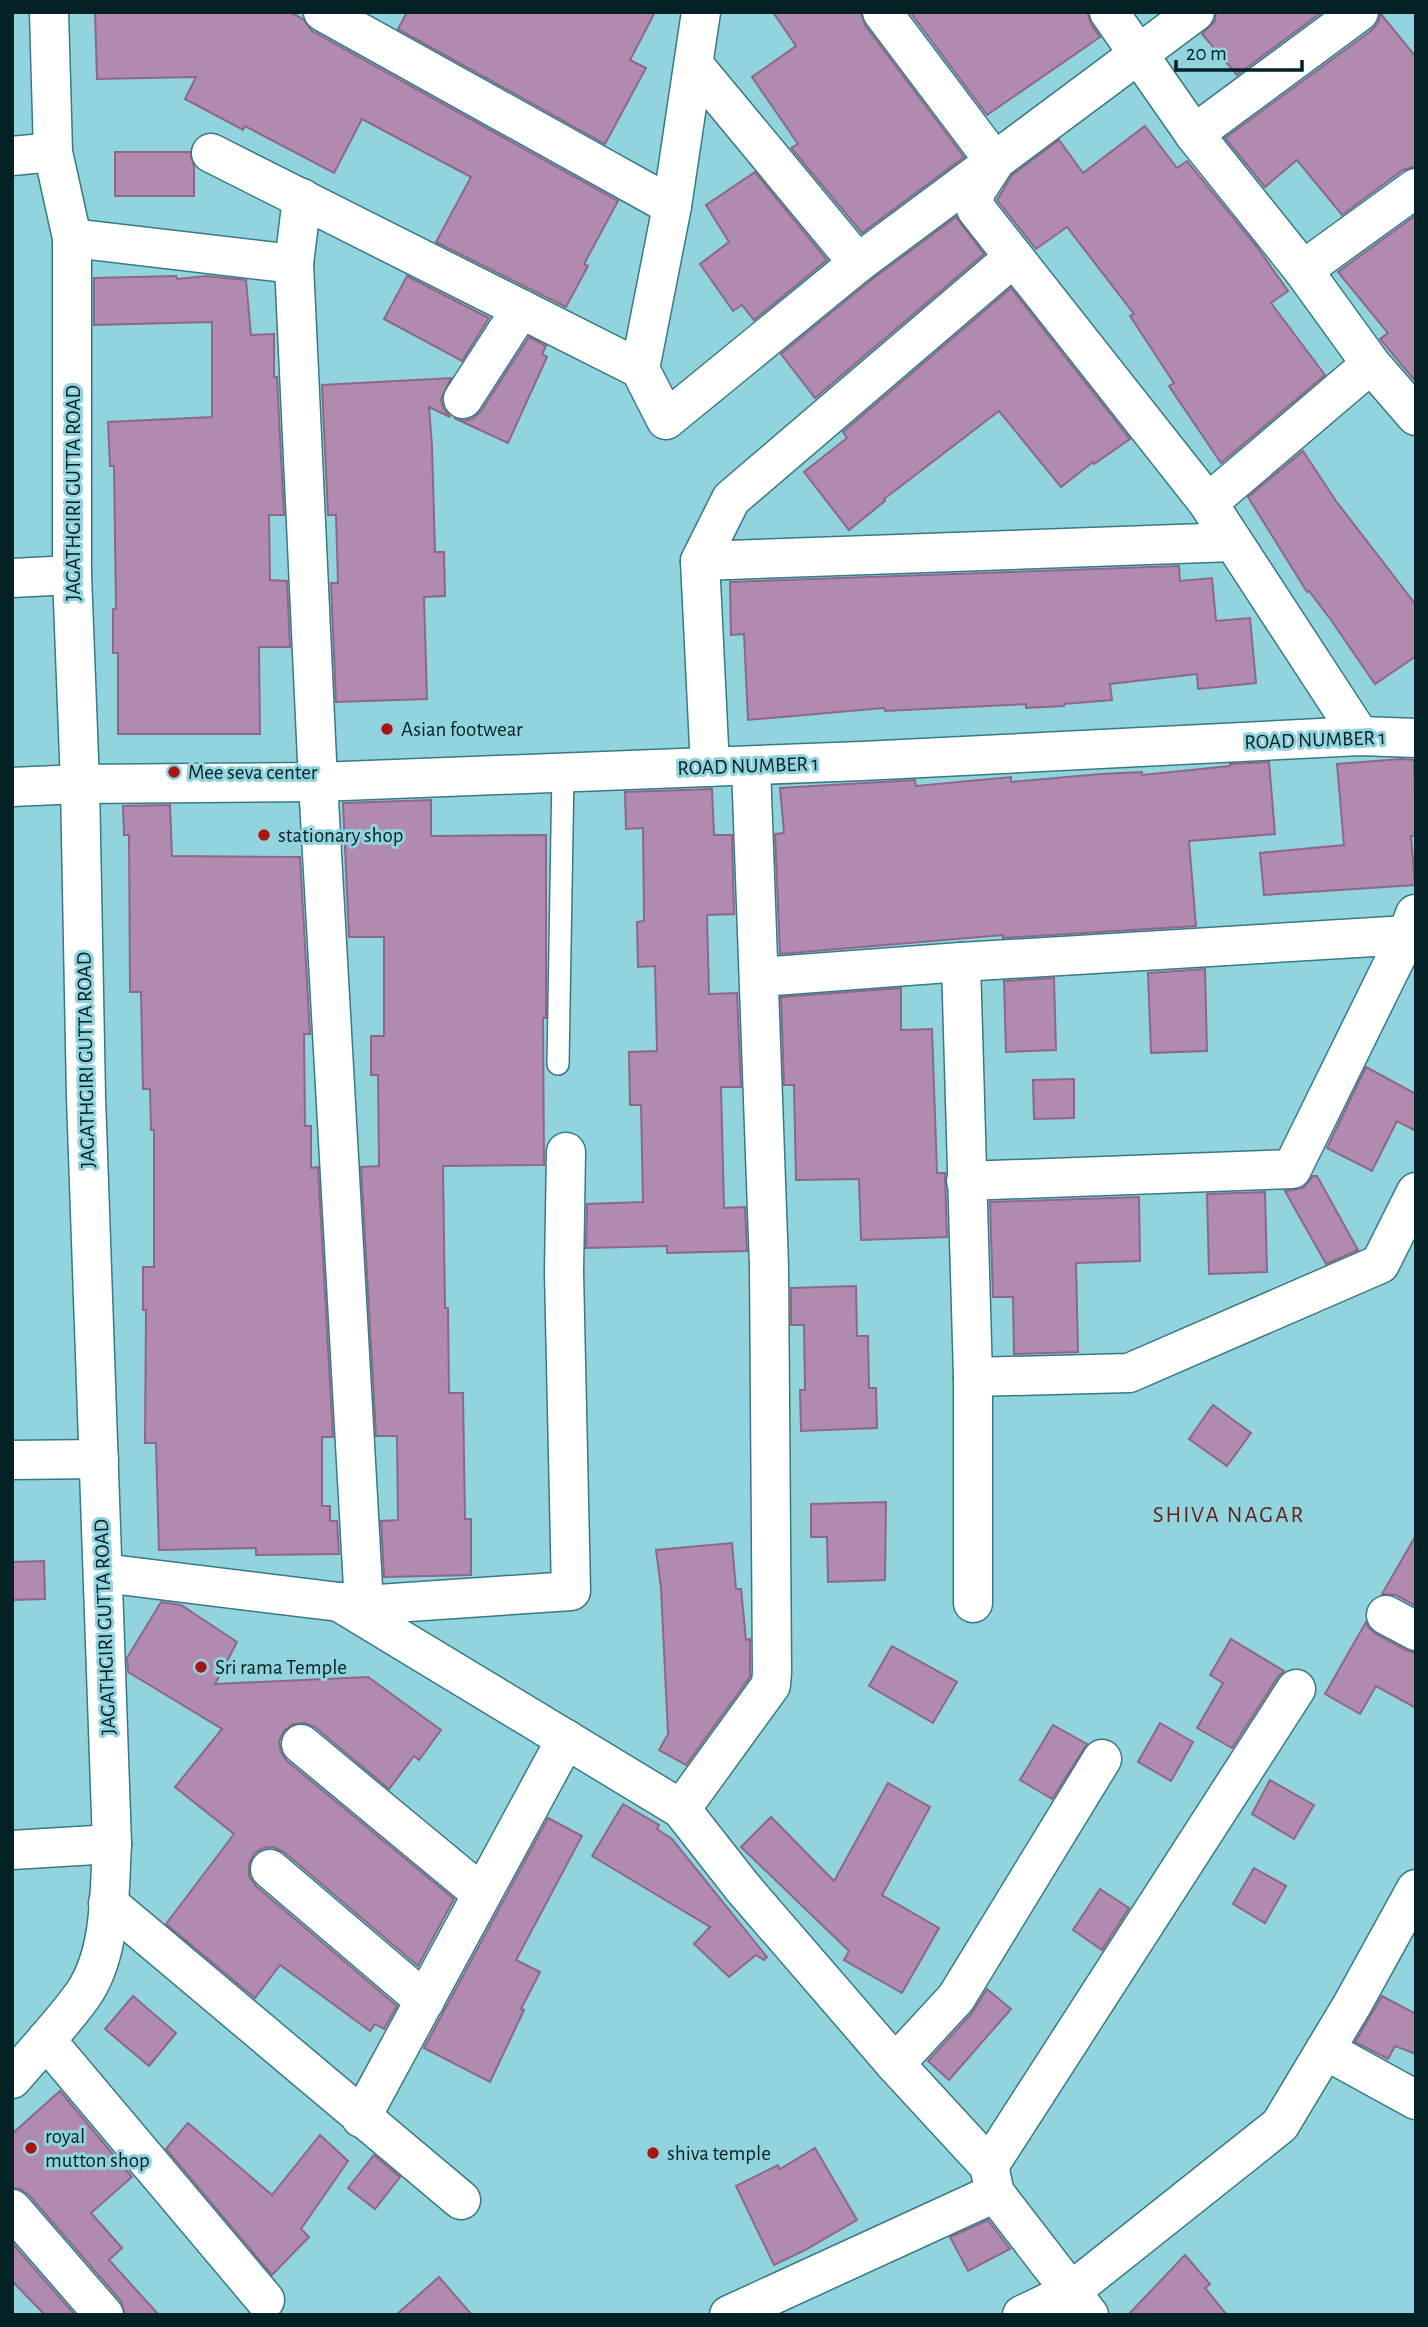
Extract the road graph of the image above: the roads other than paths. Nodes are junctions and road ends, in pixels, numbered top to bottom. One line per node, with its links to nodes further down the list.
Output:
1 (49, 12): 11 (street, JAGATHGIRI GUTTA ROAD)
2 (323, 12): 17 (street)
3 (701, 12): 9 (street)
4 (882, 12): 14 (street)
5 (1109, 12): 8 (street)
6 (1195, 12): 8 (street)
7 (1359, 12): 10 (street)
8 (1139, 54): 10 (street); 14 (street)
9 (694, 65): 17 (street); 20 (street)
10 (1194, 134): 22 (street)
11 (52, 152): 13 (street); 18 (street, JAGATHGIRI GUTTA ROAD)
12 (211, 153): 16 (street)
13 (12, 156)
14 (995, 162): 19 (street); 20 (street)
15 (1416, 188): 22 (street)
16 (302, 198): 21 (street); 23 (street)
17 (672, 206): 25 (street)
18 (72, 238): 21 (street); 31 (street, JAGATHGIRI GUTTA ROAD)
19 (1014, 257): 28 (street); 30 (street)
20 (858, 263): 25 (street)
21 (294, 264): 38 (street)
22 (1303, 270): 24 (street)
23 (521, 309): 25 (street); 26 (street)
24 (1371, 364): 27 (street); 28 (street)
25 (640, 369)
26 (463, 399)
27 (1414, 411)
28 (1208, 503): 29 (street)
29 (1233, 542): 30 (street); 33 (street)
30 (700, 561): 36 (street)
31 (72, 575): 32 (street); 39 (street, JAGATHGIRI GUTTA ROAD)
32 (12, 578)
33 (1360, 736): 34 (street, ROAD NUMBER 1); 35 (street, ROAD NUMBER 1)
34 (1416, 738)
35 (751, 766): 36 (street, ROAD NUMBER 1); 43 (street)
36 (710, 767): 37 (street, ROAD NUMBER 1)
37 (563, 772): 38 (street, ROAD NUMBER 1); 44 (lane)
38 (318, 782): 39 (street, ROAD NUMBER 1); 52 (street)
39 (80, 784): 40 (street, ROAD NUMBER 1); 49 (street, JAGATHGIRI GUTTA ROAD)
40 (12, 787)
41 (1411, 924): 42 (street); 46 (street)
42 (961, 962): 43 (street); 46 (street)
43 (760, 977): 58 (street)
44 (558, 1064)
45 (566, 1152): 52 (street)
46 (966, 1181): 48 (street)
47 (1416, 1192): 48 (street)
48 (973, 1377): 53 (street)
49 (99, 1459): 50 (street); 51 (street, JAGATHGIRI GUTTA ROAD)
50 (12, 1460)
51 (103, 1573): 52 (street); 59 (street, JAGATHGIRI GUTTA ROAD)
52 (351, 1603): 55 (street)
53 (973, 1603)
54 (1296, 1689): 72 (street)
55 (566, 1739): 58 (street); 62 (street)
56 (301, 1744): 62 (street)
57 (1102, 1759): 68 (street)
58 (681, 1809): 68 (street)
59 (112, 1844): 60 (street); 63 (street, JAGATHGIRI GUTTA ROAD)
60 (12, 1850)
61 (270, 1869): 65 (street)
62 (482, 1894): 65 (street)
63 (108, 1903): 66 (street, JAGATHGIRI GUTTA ROAD); 71 (street)
64 (1410, 1914): 67 (street)
65 (425, 2001): 71 (street)
66 (46, 2040): 69 (street, JAGATHGIRI GUTTA ROAD); 75 (street)
67 (1325, 2050): 70 (street); 76 (street)
68 (895, 2064): 72 (street)
69 (12, 2080)
70 (1416, 2100)
71 (362, 2118): 73 (street)
72 (992, 2180): 76 (street); 78 (street)
73 (461, 2200)
74 (12, 2209): 77 (street)
75 (265, 2300)
76 (1080, 2303): 79 (street)
77 (104, 2315)
78 (729, 2315)
79 (1022, 2315)

